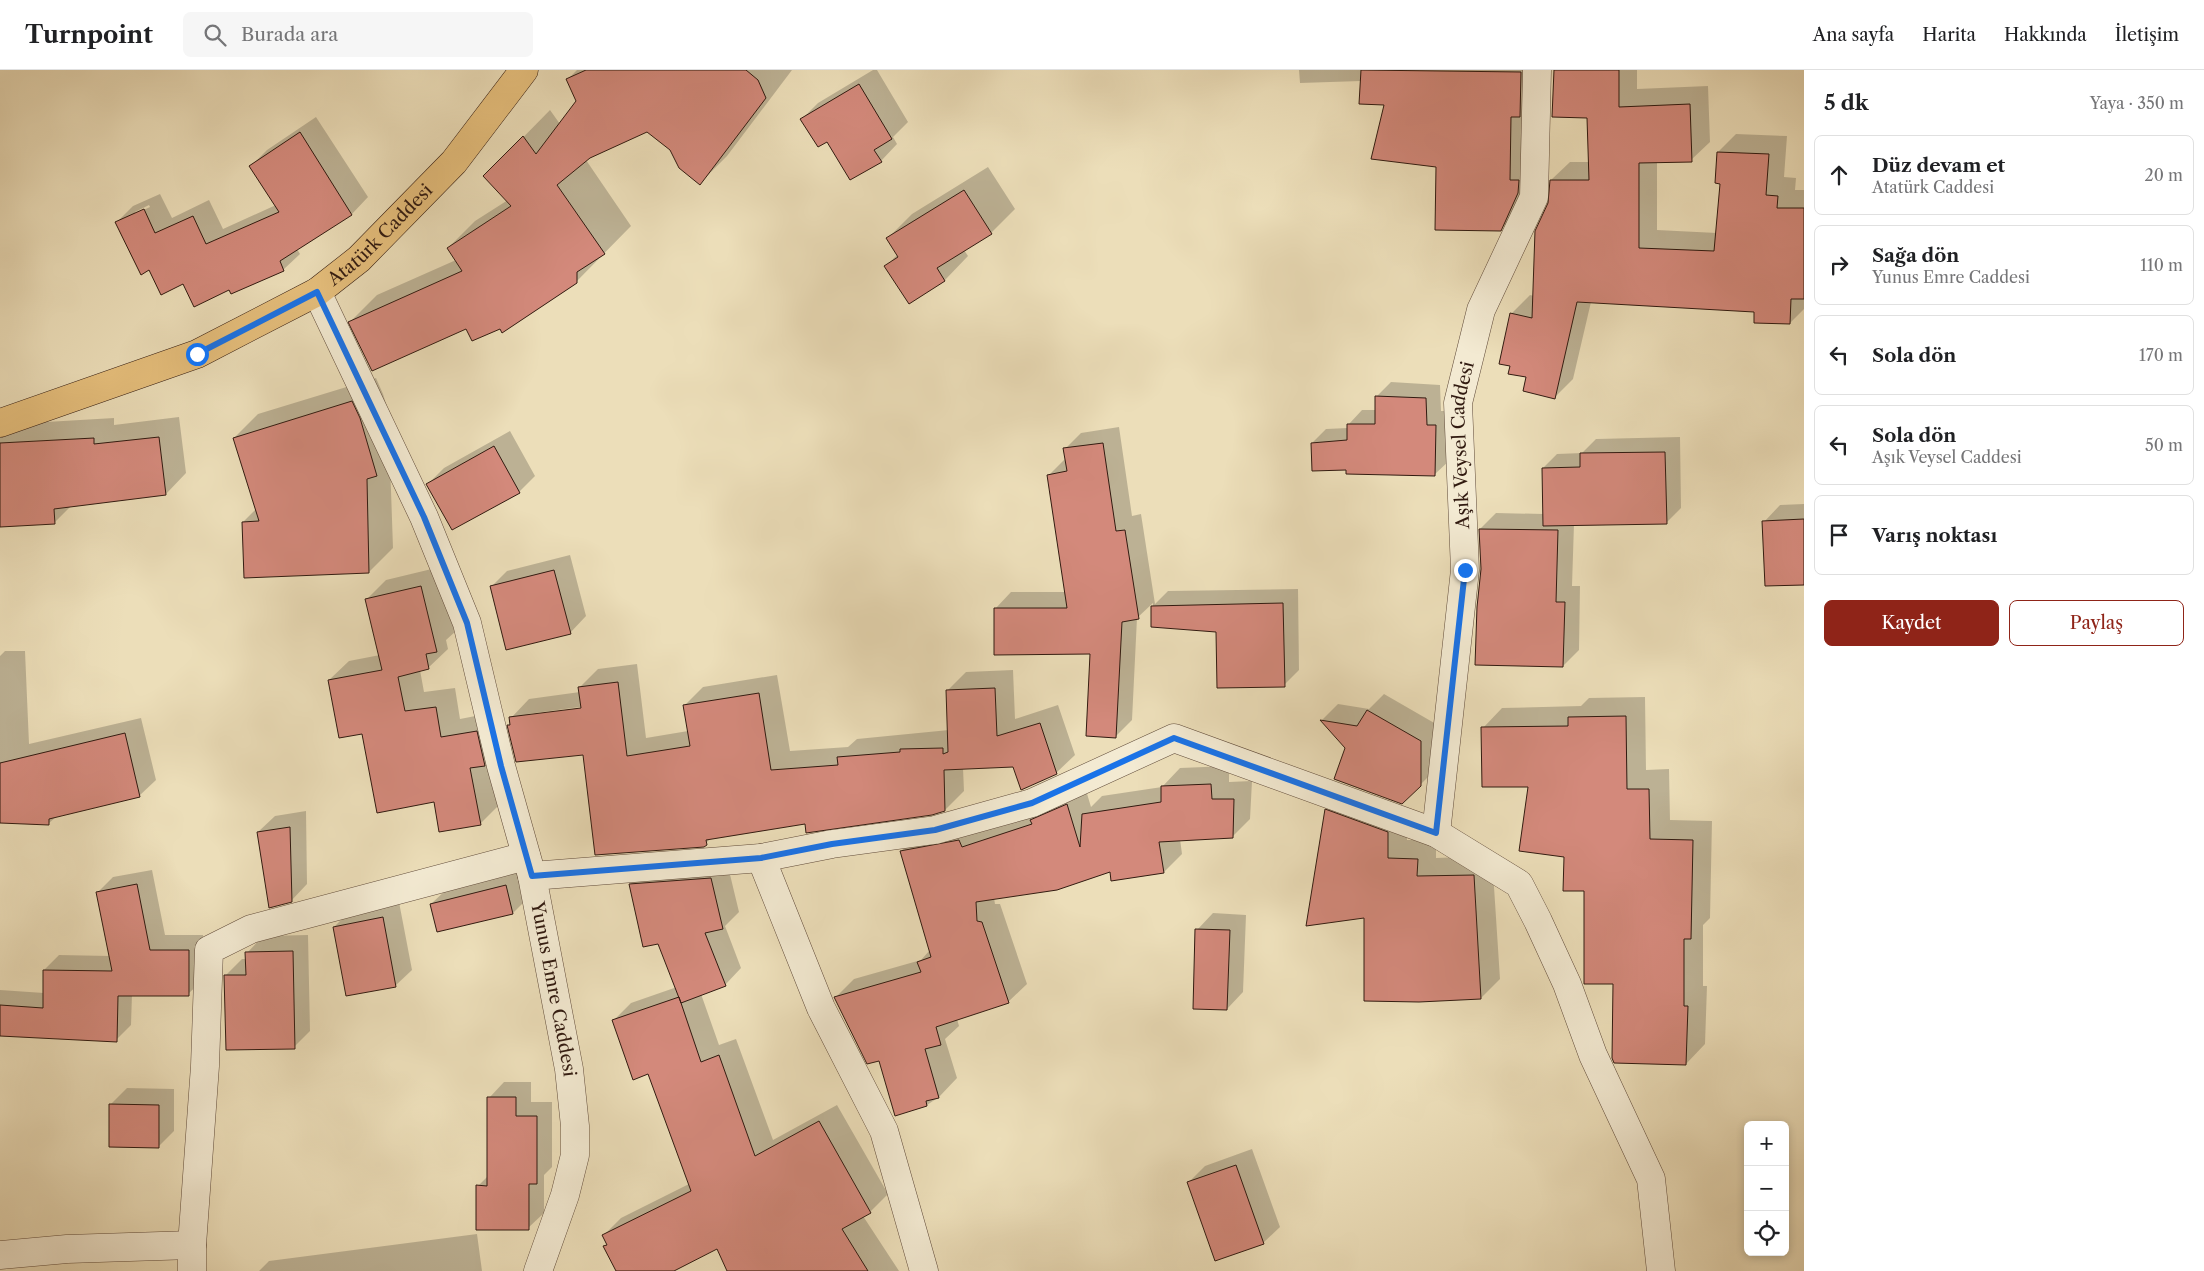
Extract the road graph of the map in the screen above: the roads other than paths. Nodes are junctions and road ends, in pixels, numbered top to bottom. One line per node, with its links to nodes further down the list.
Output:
1 (524, 70): 3 (main road, Atatürk Caddesi)
2 (1537, 70): 5 (street, Aşık Veysel Caddesi)
3 (317, 292): 4 (main road, Atatürk Caddesi); 7 (street, Yunus Emre Caddesi)
4 (0, 422)
5 (1436, 833): 6 (street); 12 (street)
6 (761, 858): 7 (street); 11 (street)
7 (529, 866): 9 (street); 10 (street, Yunus Emre Caddesi)
8 (0, 1255): 9 (street)
9 (192, 1258)
10 (538, 1271)
11 (924, 1271)
12 (1661, 1271)

